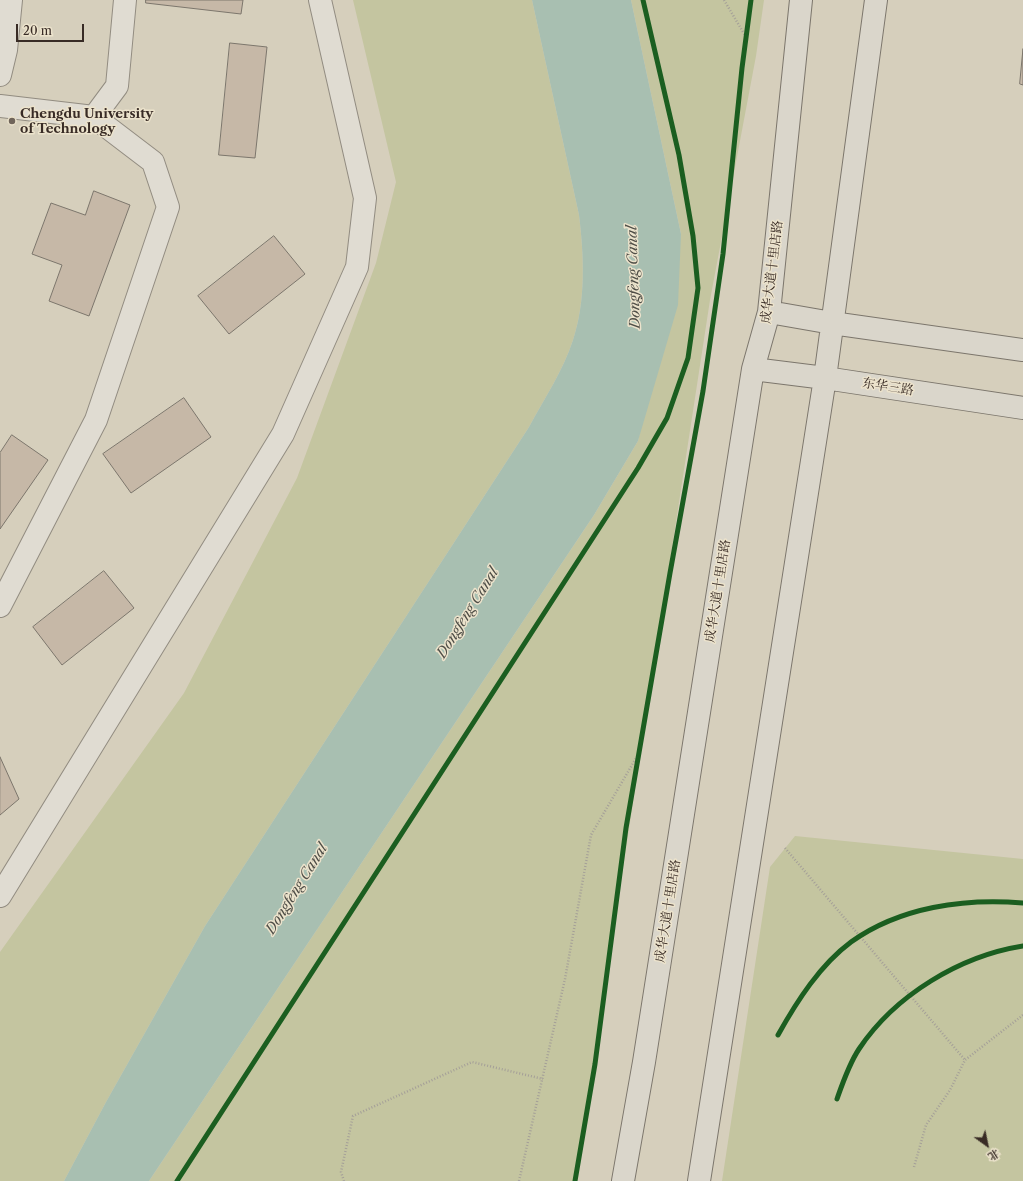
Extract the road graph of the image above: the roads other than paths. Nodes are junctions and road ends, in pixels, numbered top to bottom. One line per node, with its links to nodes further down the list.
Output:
1 (11, 0): 6 (street)
2 (125, 0): 8 (street)
3 (320, 0): 16 (street)
4 (801, 0): 9 (main road, 成华大道十里店路)
5 (876, 0): 10 (main road)
6 (0, 75)
7 (0, 106): 8 (street)
8 (94, 117): 15 (street)
9 (769, 312): 10 (main road); 12 (main road, 成华大道十里店路)
10 (832, 323): 11 (main road); 13 (main road)
11 (1023, 350)
12 (753, 369): 13 (main road, 东华三路); 17 (main road, 成华大道十里店路)
13 (825, 378): 14 (main road, 东华三路); 18 (main road)
14 (1023, 408)
15 (0, 606)
16 (0, 896)
17 (623, 1181)
18 (699, 1181)

